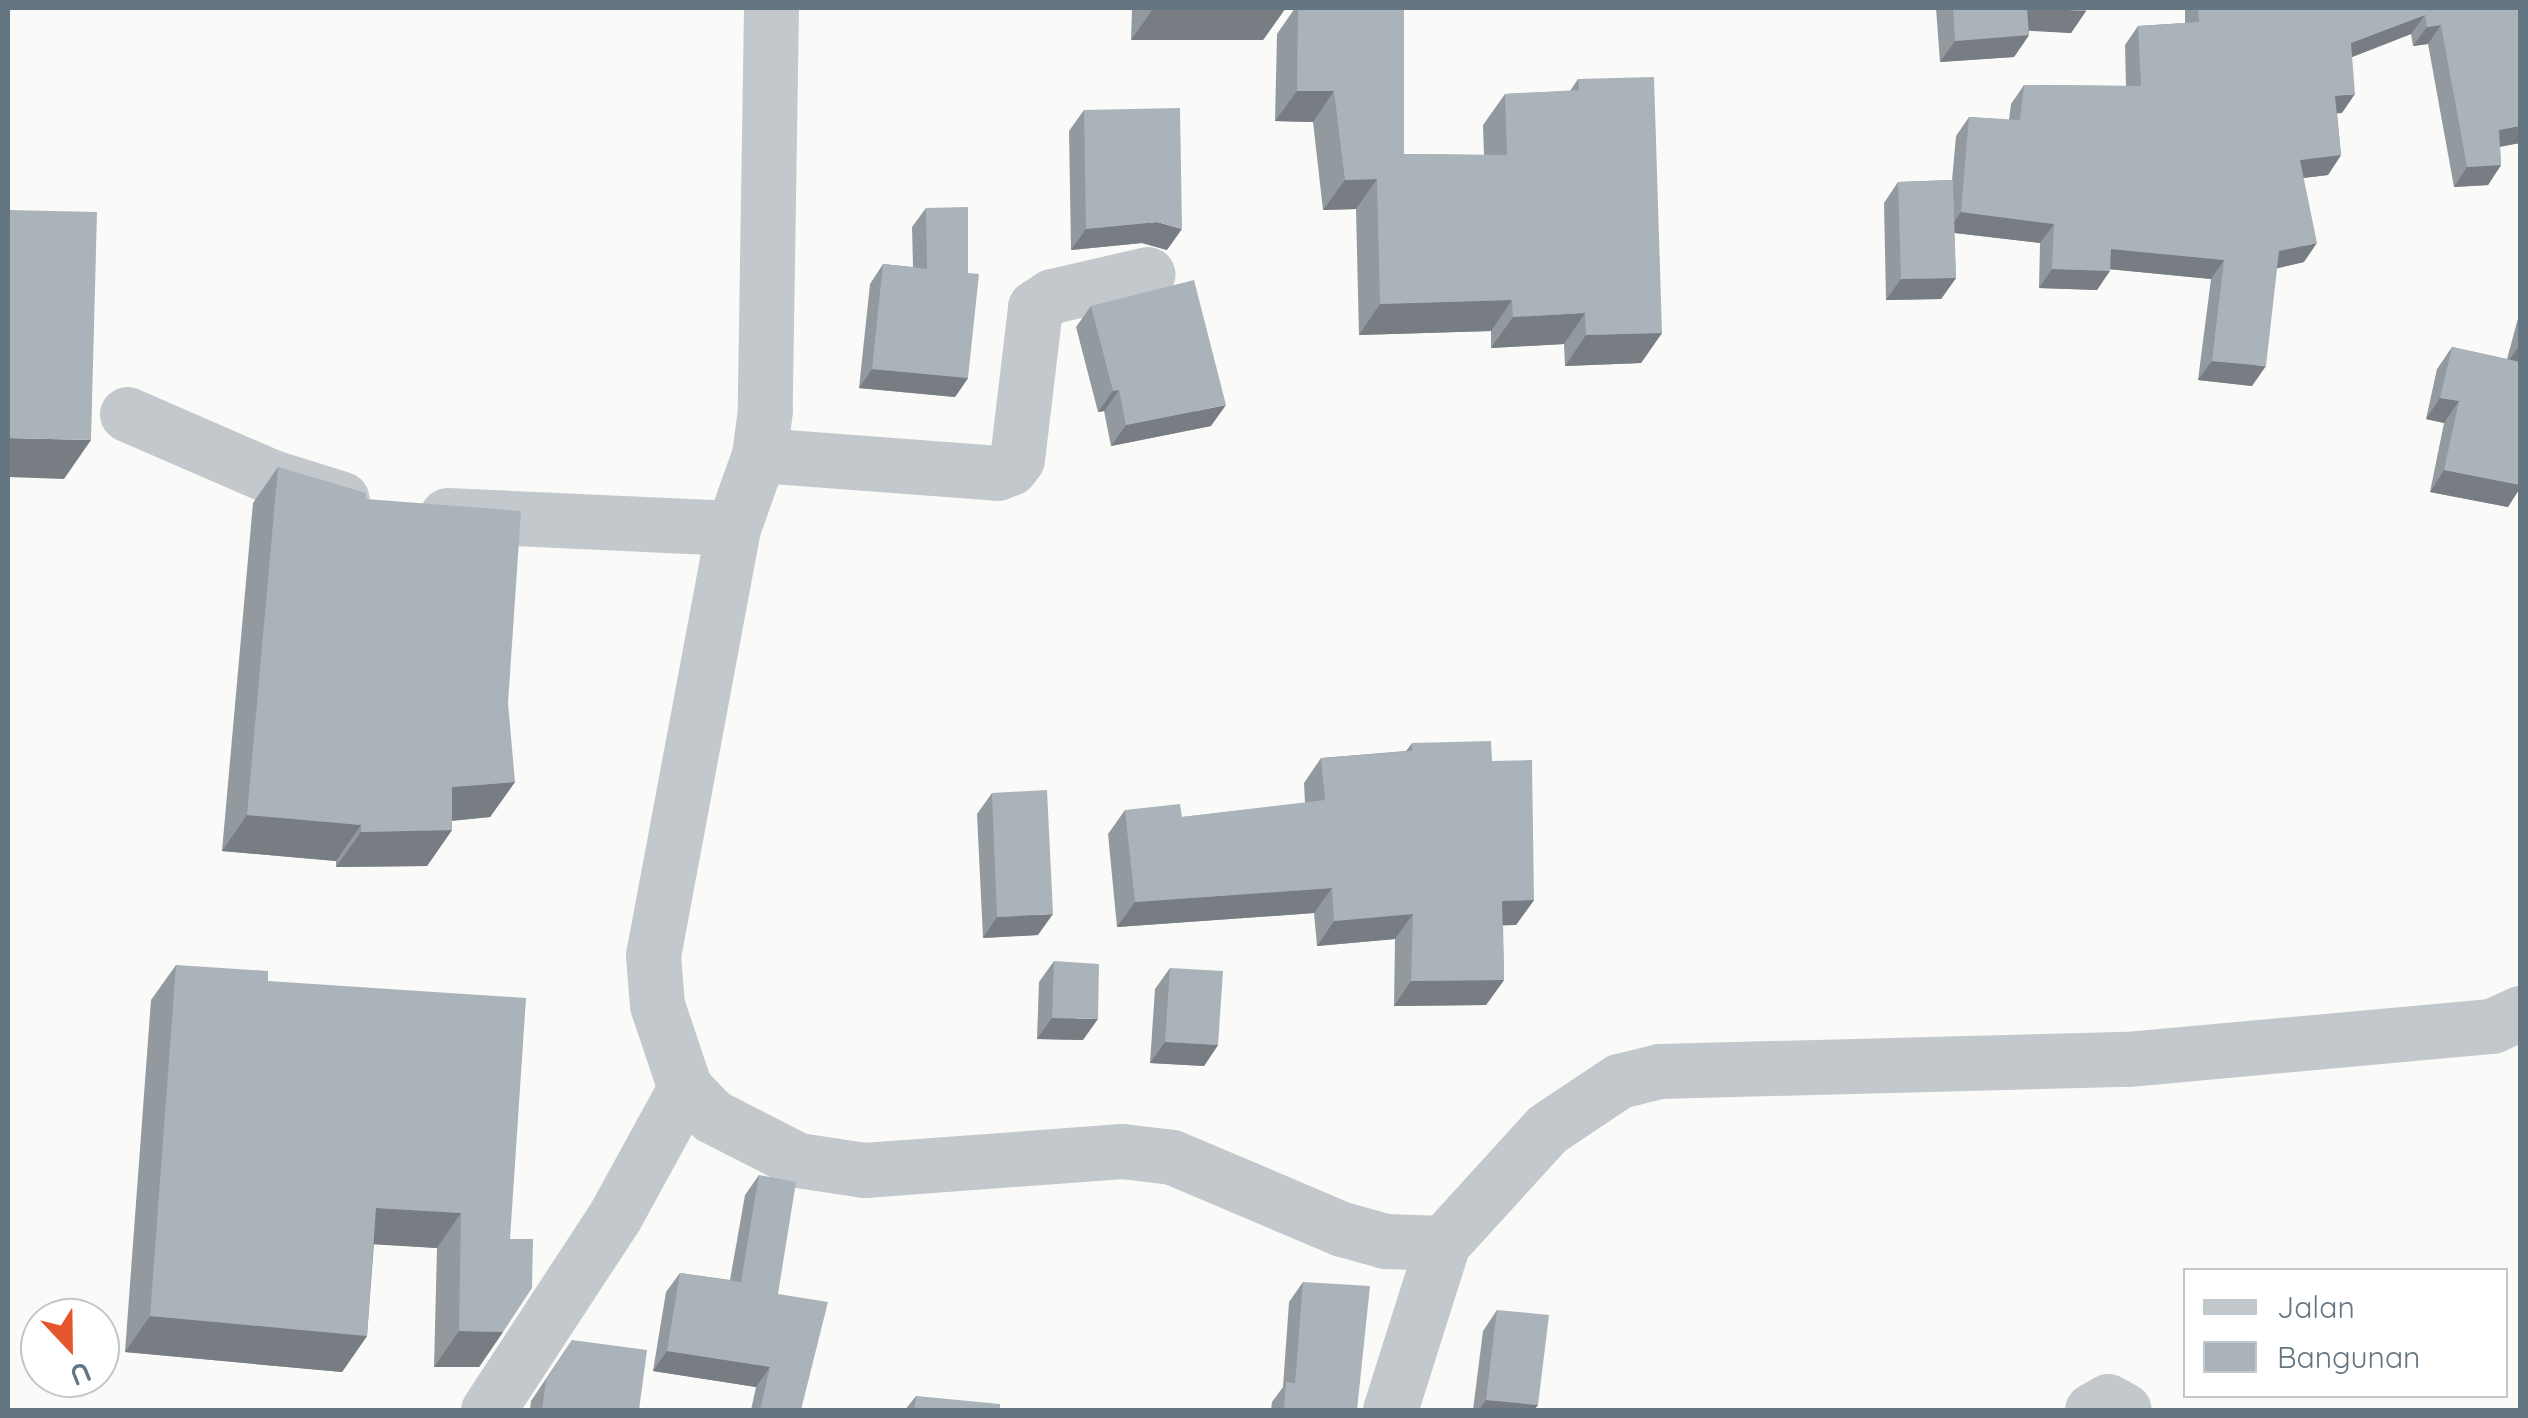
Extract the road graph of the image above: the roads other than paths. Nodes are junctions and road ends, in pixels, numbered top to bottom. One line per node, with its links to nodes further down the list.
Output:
1 (771, 8): 4 (street)
2 (1148, 274): 4 (street)
3 (127, 414): 5 (street)
4 (759, 456): 5 (street)
5 (733, 528): 7 (street)
6 (2520, 1013): 8 (street)
7 (685, 1088): 8 (street); 9 (street)
8 (1443, 1244): 10 (street)
9 (488, 1410)
10 (1390, 1410)
11 (2092, 1410): 12 (street)
12 (2124, 1410)

